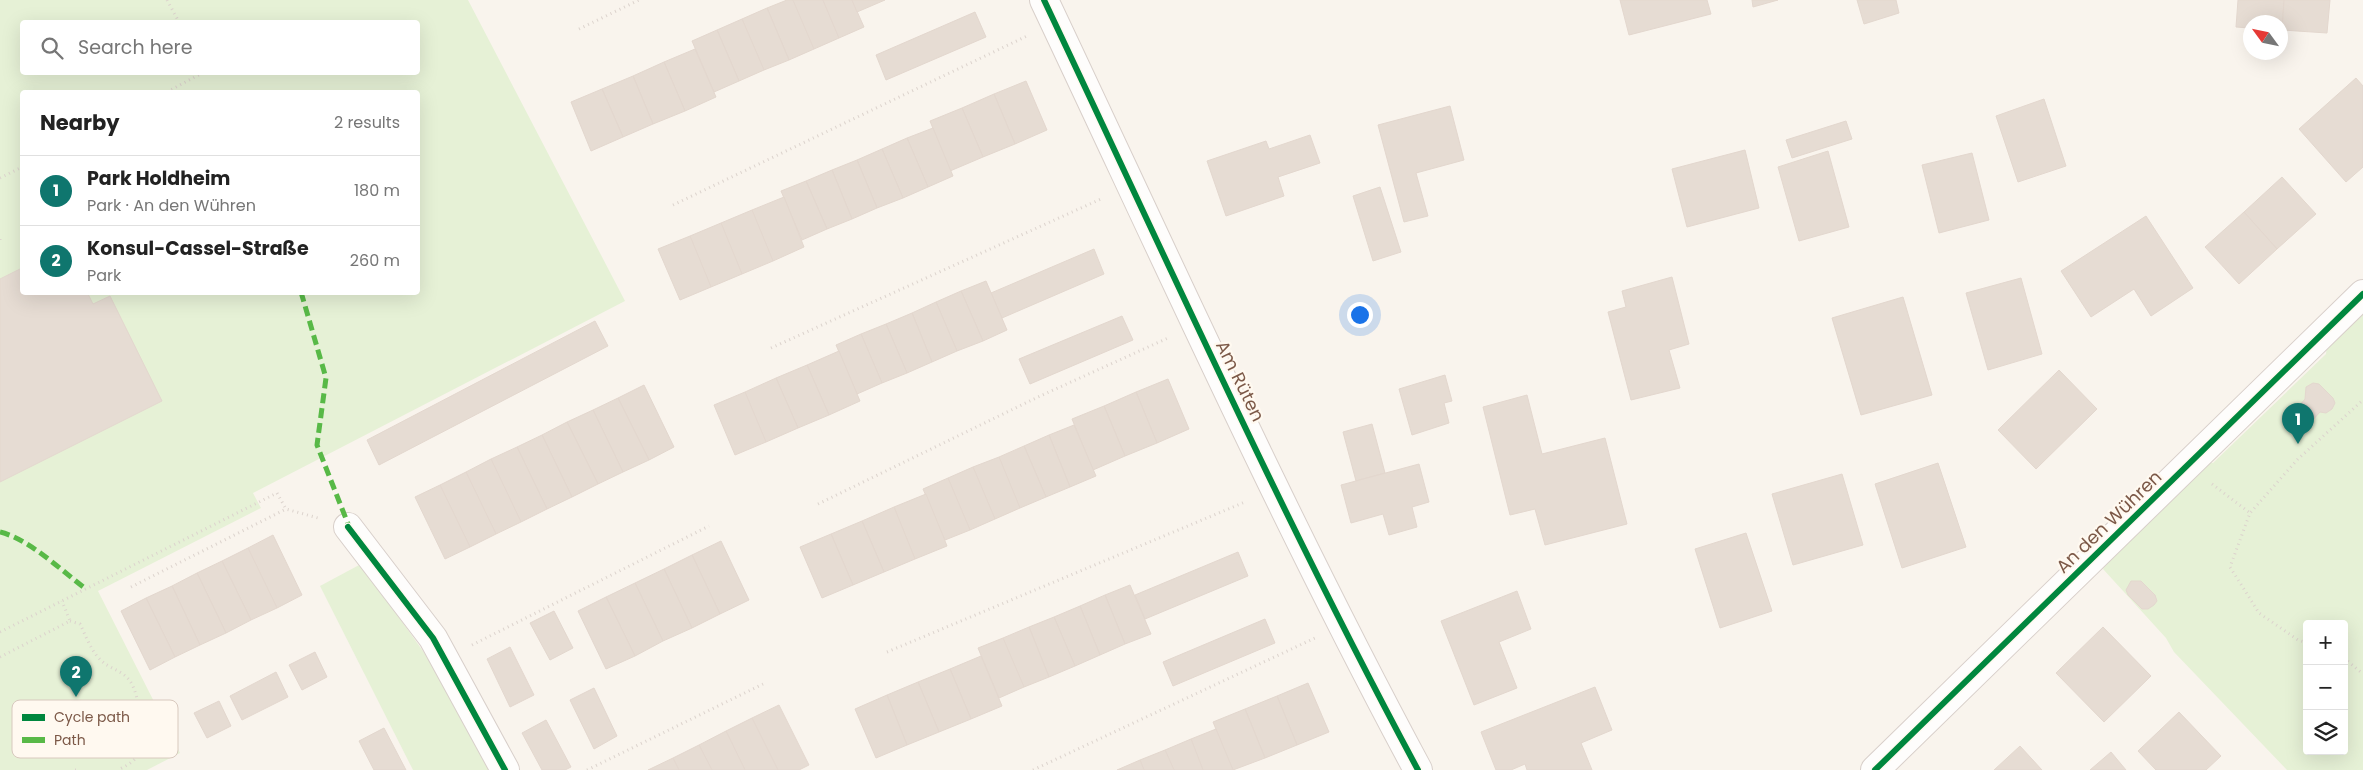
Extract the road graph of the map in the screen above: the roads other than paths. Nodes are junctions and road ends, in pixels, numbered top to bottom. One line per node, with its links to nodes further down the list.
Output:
1 (1050, 11): 5 (street, Am Rüten)
2 (2363, 294): 6 (street, An den Wühren)
3 (348, 527): 4 (street)
4 (505, 770)
5 (1418, 770)
6 (1874, 770)

